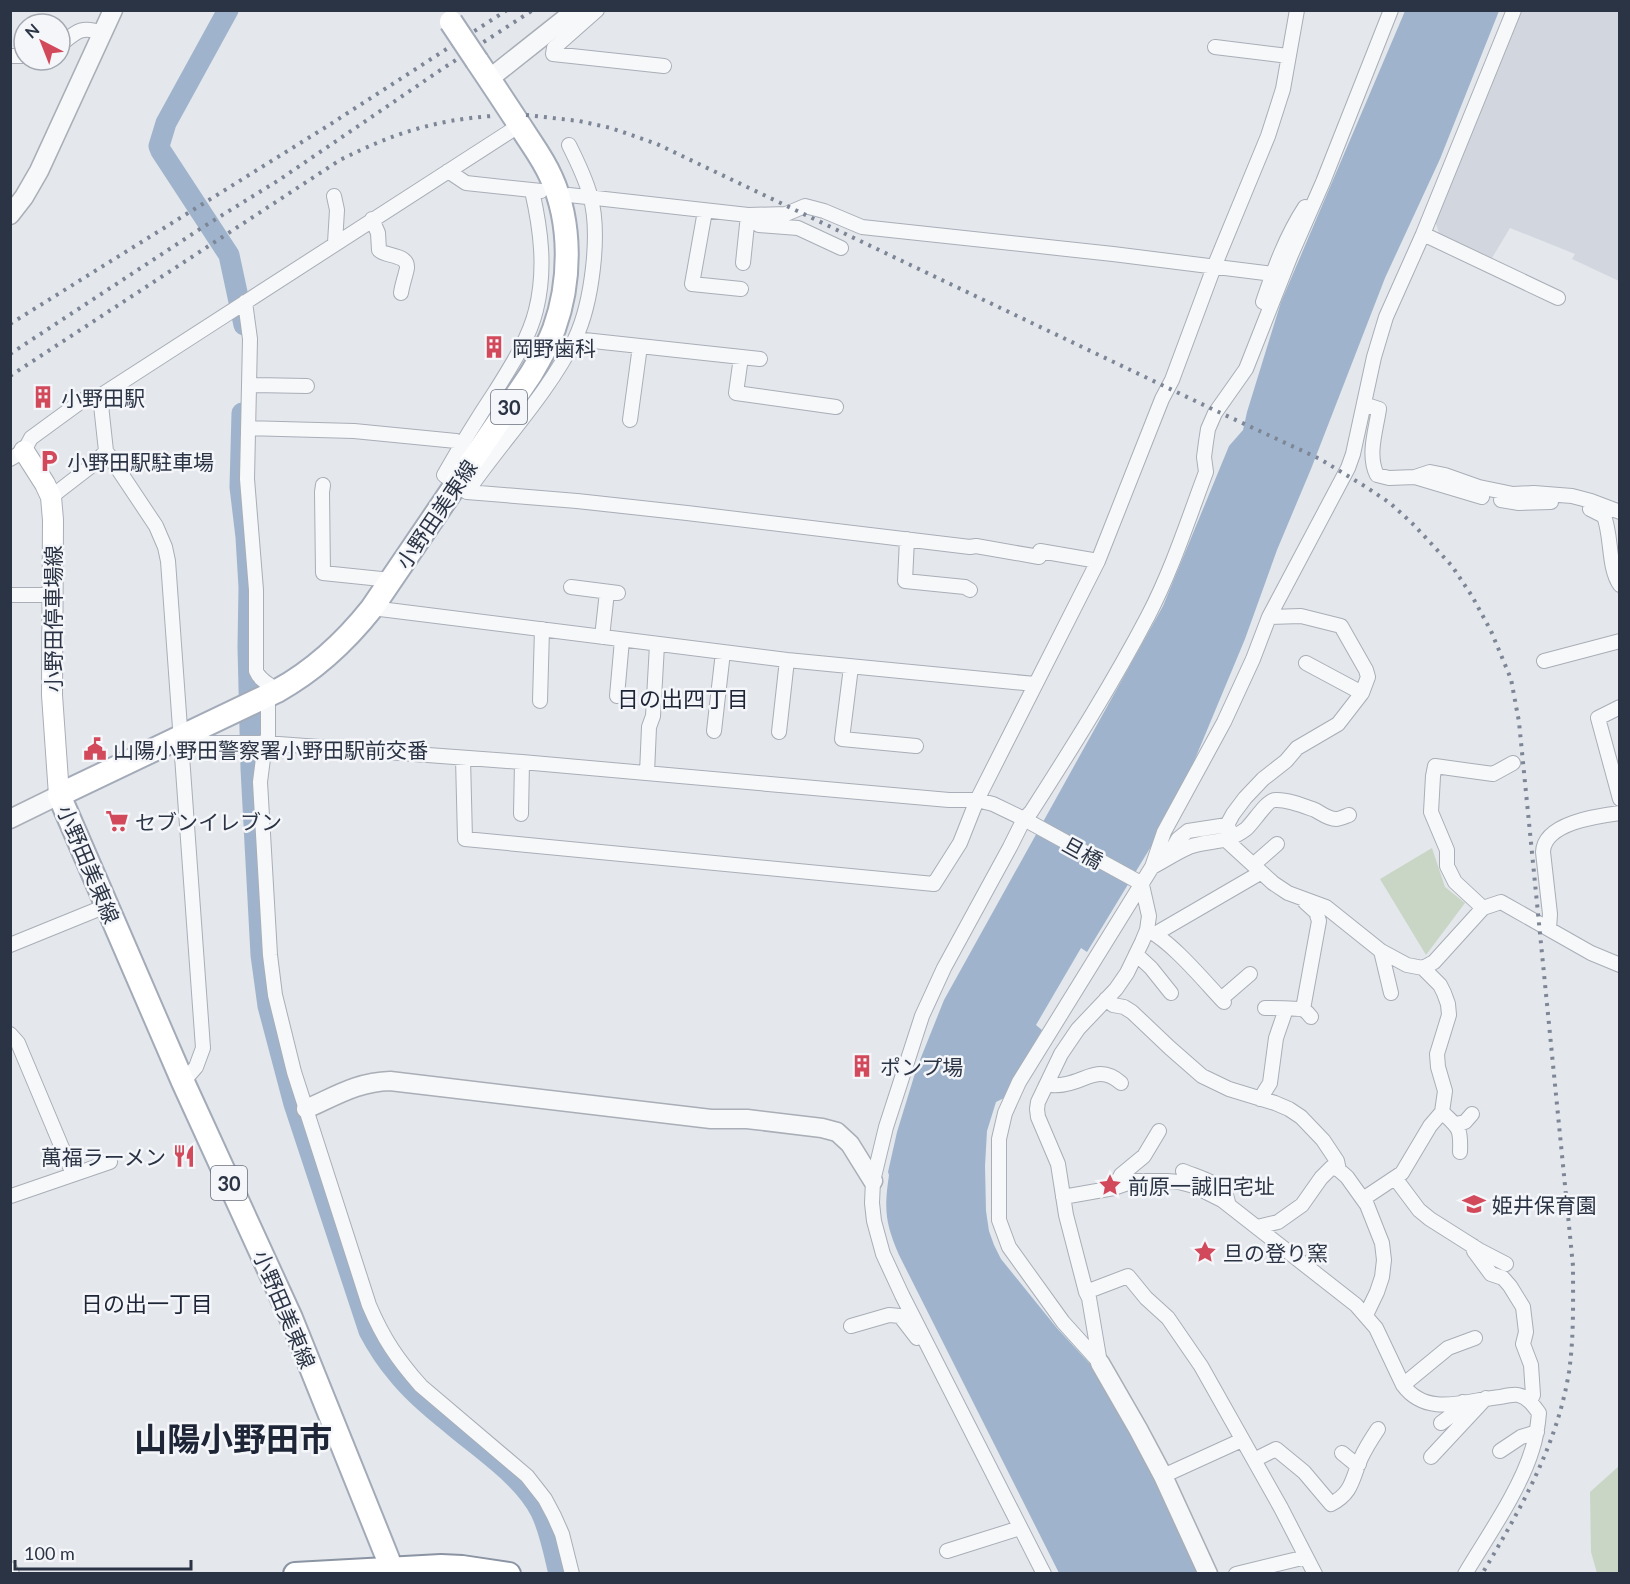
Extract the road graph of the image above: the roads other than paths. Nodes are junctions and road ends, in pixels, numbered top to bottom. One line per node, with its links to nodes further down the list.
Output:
1 (113, 10): 8 (street)
2 (576, 10): 13 (street)
3 (597, 10): 12 (street)
4 (1297, 10): 11 (street)
5 (1391, 10): 17 (street)
6 (1514, 10): 25 (street)
7 (448, 16): 13 (main road, 小野田美東線 / 30, bridge)
8 (102, 33): 9 (street); 22 (street)
9 (72, 36)
10 (1215, 47): 11 (street)
11 (1288, 56): 29 (street)
12 (664, 66)
13 (483, 70): 14 (main road, 小野田美東線 / 30)
14 (520, 125): 16 (street); 52 (main road, 小野田美東線 / 30)
15 (569, 145): 20 (street)
16 (448, 171): 24 (street); 47 (street)
17 (1323, 182): 30 (street); 35 (street)
18 (569, 195): 20 (street)
19 (334, 196): 26 (street)
20 (591, 198): 21 (street); 36 (street)
21 (705, 211): 23 (street); 31 (street)
22 (10, 215)
23 (752, 215): 27 (street); 28 (street); 29 (street)
24 (372, 219): 26 (street); 32 (street)
25 (1423, 234): 33 (street); 43 (street)
26 (335, 243): 34 (street)
27 (842, 248)
28 (743, 262)
29 (1215, 267): 30 (street); 56 (street)
30 (1273, 274): 35 (street)
31 (741, 289)
32 (400, 293)
33 (1558, 298)
34 (240, 305): 40 (street); 42 (street)
35 (1261, 332): 97 (street)
36 (574, 339): 37 (street); 52 (street)
37 (640, 346): 38 (street); 45 (street)
38 (741, 357): 39 (street); 44 (street)
39 (760, 359)
40 (250, 386): 41 (street); 46 (street)
41 (307, 386)
42 (100, 396): 48 (street); 49 (street)
43 (1364, 404): 50 (street); 64 (street)
44 (836, 407)
45 (630, 420)
46 (249, 428): 47 (street); 77 (street)
47 (462, 444): 52 (street)
48 (106, 451): 53 (street); 83 (street)
49 (17, 455): 53 (main road, 小野田停車場線)
50 (1415, 477): 54 (street); 58 (street)
51 (323, 485): 57 (street)
52 (462, 489): 55 (street); 57 (main road, 小野田美東線 / 30)
53 (51, 497): 62 (main road, 小野田停車場線)
54 (1620, 512)
55 (908, 539): 56 (street); 60 (street)
56 (1098, 561): 75 (street)
57 (391, 580): 63 (main road, 小野田美東線 / 30)
58 (1620, 585)
59 (571, 587): 66 (street)
60 (970, 590)
61 (10, 595): 62 (street)
62 (52, 595): 90 (main road, 小野田停車場線)
63 (372, 608): 65 (street); 77 (main road, 小野田美東線 / 30)
64 (1269, 617): 76 (street); 100 (street)
65 (542, 629): 66 (street); 79 (street)
66 (603, 637): 67 (street)
67 (622, 640): 69 (street); 78 (street)
68 (1619, 641): 72 (street)
69 (657, 645): 70 (street); 89 (street)
70 (723, 652): 71 (street); 81 (street)
71 (787, 660): 74 (street); 82 (street)
72 (1544, 661)
73 (1306, 663): 76 (street)
74 (851, 667): 75 (street); 85 (street)
75 (1035, 684): 91 (street)
76 (1362, 693): 98 (street)
77 (270, 694): 83 (main road, 小野田美東線 / 30); 84 (street)
78 (617, 696)
79 (540, 701)
80 (1620, 708): 92 (street)
81 (714, 731)
82 (779, 732)
83 (181, 737): 84 (street, 旦橋); 90 (main road, 小野田美東線 / 30); 121 (street)
84 (262, 743): 86 (street, 旦橋); 125 (street)
85 (916, 746)
86 (463, 758): 87 (street, 旦橋); 91 (street)
87 (522, 762): 89 (street, 旦橋); 94 (street)
88 (1513, 763): 105 (street)
89 (647, 773): 91 (street, 旦橋)
90 (58, 795): 96 (street); 104 (main road, 小野田美東線 / 30)
91 (977, 800): 97 (street, 旦橋)
92 (1620, 800)
93 (1620, 813): 106 (street)
94 (521, 814)
95 (1349, 815): 98 (street)
96 (10, 819)
97 (1027, 820): 102 (street, 旦橋); 136 (street)
98 (1229, 834): 100 (street); 101 (street)
99 (1276, 844): 101 (street)
100 (1152, 867): 102 (street)
101 (1257, 869): 103 (street); 107 (street)
102 (1139, 883): 107 (street); 150 (street)
103 (1294, 895): 108 (street); 110 (street); 119 (street)
104 (106, 906): 109 (street); 121 (main road, 小野田美東線 / 30)
105 (1483, 908): 106 (street); 113 (street)
106 (1549, 928): 112 (street)
107 (1151, 932): 111 (street); 114 (street)
108 (1307, 942)
109 (10, 945)
110 (1381, 951): 113 (street); 116 (street)
111 (1136, 954): 115 (street); 117 (street)
112 (1620, 965)
113 (1423, 968): 126 (street)
114 (1250, 974)
115 (1171, 993)
116 (1391, 993)
117 (1106, 999): 123 (street); 124 (street)
118 (1264, 1008): 119 (street)
119 (1286, 1009): 124 (street)
120 (10, 1034): 134 (street)
121 (183, 1082): 169 (main road, 小野田美東線 / 30)
122 (1121, 1083): 123 (street)
123 (1046, 1085): 139 (street)
124 (1260, 1099): 132 (street)
125 (306, 1109): 136 (street); 173 (street)
126 (1442, 1112): 128 (street); 135 (street)
127 (1472, 1114): 128 (street)
128 (1456, 1124): 130 (street)
129 (1159, 1131): 137 (street)
130 (1460, 1152)
131 (110, 1162): 134 (street)
132 (1339, 1170): 140 (street); 142 (street)
133 (1183, 1171): 141 (street)
134 (73, 1174): 138 (street)
135 (1395, 1178): 140 (street); 143 (street)
136 (873, 1181): 149 (street)
137 (1114, 1188): 139 (street); 141 (street)
138 (10, 1196)
139 (1063, 1197): 145 (street)
140 (1363, 1199): 146 (street)
141 (1228, 1204): 142 (street)
142 (1257, 1227): 146 (street)
143 (1473, 1246): 144 (street); 153 (street)
144 (1506, 1264)
145 (1086, 1292): 150 (street); 158 (street)
146 (1366, 1315): 151 (street)
147 (851, 1326): 149 (street)
148 (1475, 1338): 151 (street)
149 (926, 1344): 165 (street)
150 (1100, 1363): 164 (street)
151 (1403, 1385): 154 (street)
152 (1486, 1398): 153 (street); 154 (street); 161 (street)
153 (1530, 1401): 157 (street)
154 (1463, 1402): 155 (street)
155 (1440, 1423)
156 (1378, 1429): 163 (street)
157 (1537, 1432): 159 (street); 178 (street)
158 (1242, 1440): 162 (street); 164 (street)
159 (1500, 1451)
160 (1342, 1453): 163 (street)
161 (1431, 1456)
162 (1254, 1460): 163 (street); 167 (street)
163 (1359, 1464)
164 (1163, 1476): 175 (street)
165 (1020, 1528): 166 (street); 174 (street)
166 (947, 1551)
167 (1306, 1557): 176 (street); 177 (street)
168 (10, 1569): 170 (street)
169 (394, 1572): 171 (main road); 172 (main road)
170 (12, 1574)
171 (296, 1574)
172 (509, 1574)
173 (572, 1574)
174 (1044, 1574)
175 (1208, 1574)
176 (1236, 1574)
177 (1315, 1574)
178 (1465, 1574)

